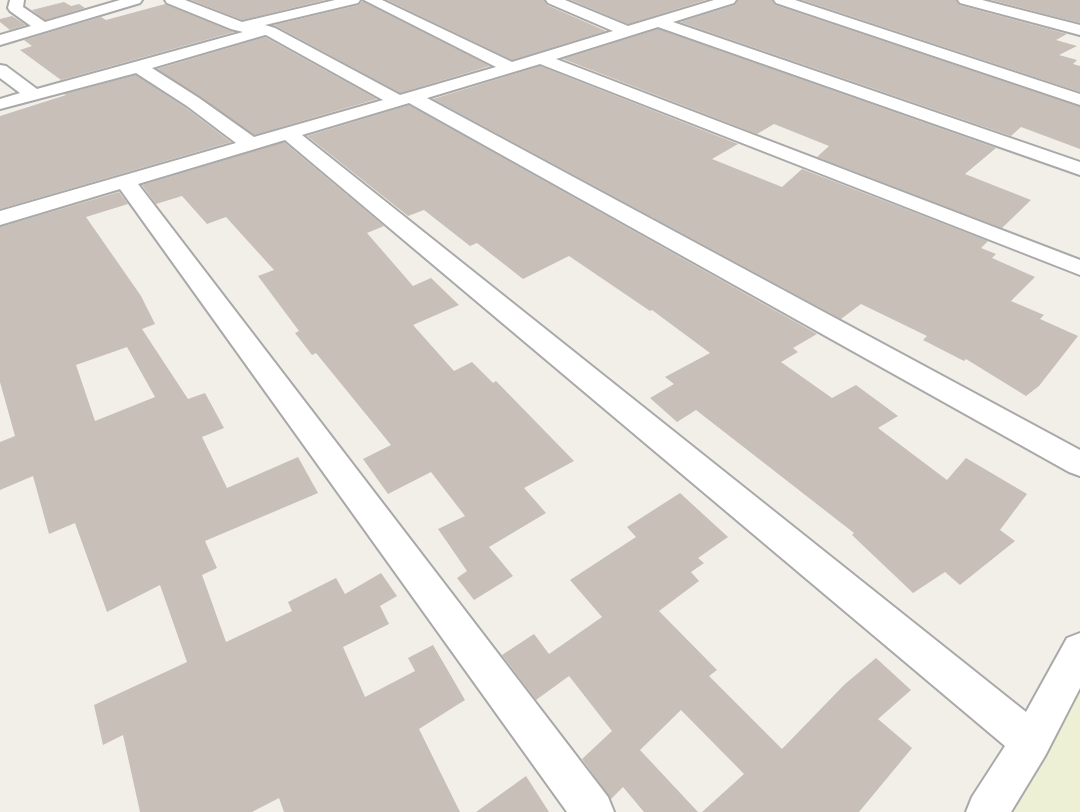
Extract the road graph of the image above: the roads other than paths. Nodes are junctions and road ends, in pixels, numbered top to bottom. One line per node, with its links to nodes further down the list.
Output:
1 (16, 0): 11 (street)
2 (135, 0): 11 (street)
3 (172, 0): 12 (street)
4 (353, 0): 12 (street)
5 (371, 0): 19 (street)
6 (553, 0): 15 (street)
7 (729, 0): 10 (street)
8 (781, 0): 23 (street)
9 (965, 0): 14 (street)
10 (658, 22): 15 (street); 27 (street)
11 (43, 27): 16 (street)
12 (240, 27): 13 (street)
13 (265, 30): 18 (street); 22 (street)
14 (1080, 30)
15 (628, 32): 17 (street)
16 (0, 40)
17 (541, 59): 19 (street); 30 (street)
18 (138, 67): 21 (street); 26 (street)
19 (512, 68): 22 (street)
20 (0, 70): 21 (street)
21 (34, 95): 24 (street)
22 (405, 99): 25 (street); 31 (street)
23 (1080, 100)
24 (0, 104)
25 (288, 133): 26 (street); 33 (street)
26 (250, 144): 28 (street)
27 (1080, 169)
28 (125, 180): 29 (street); 34 (street)
29 (0, 218)
30 (1080, 268)
31 (1080, 464)
32 (1080, 650): 33 (street)
33 (1031, 742): 35 (street)
34 (593, 812)
35 (987, 812)

